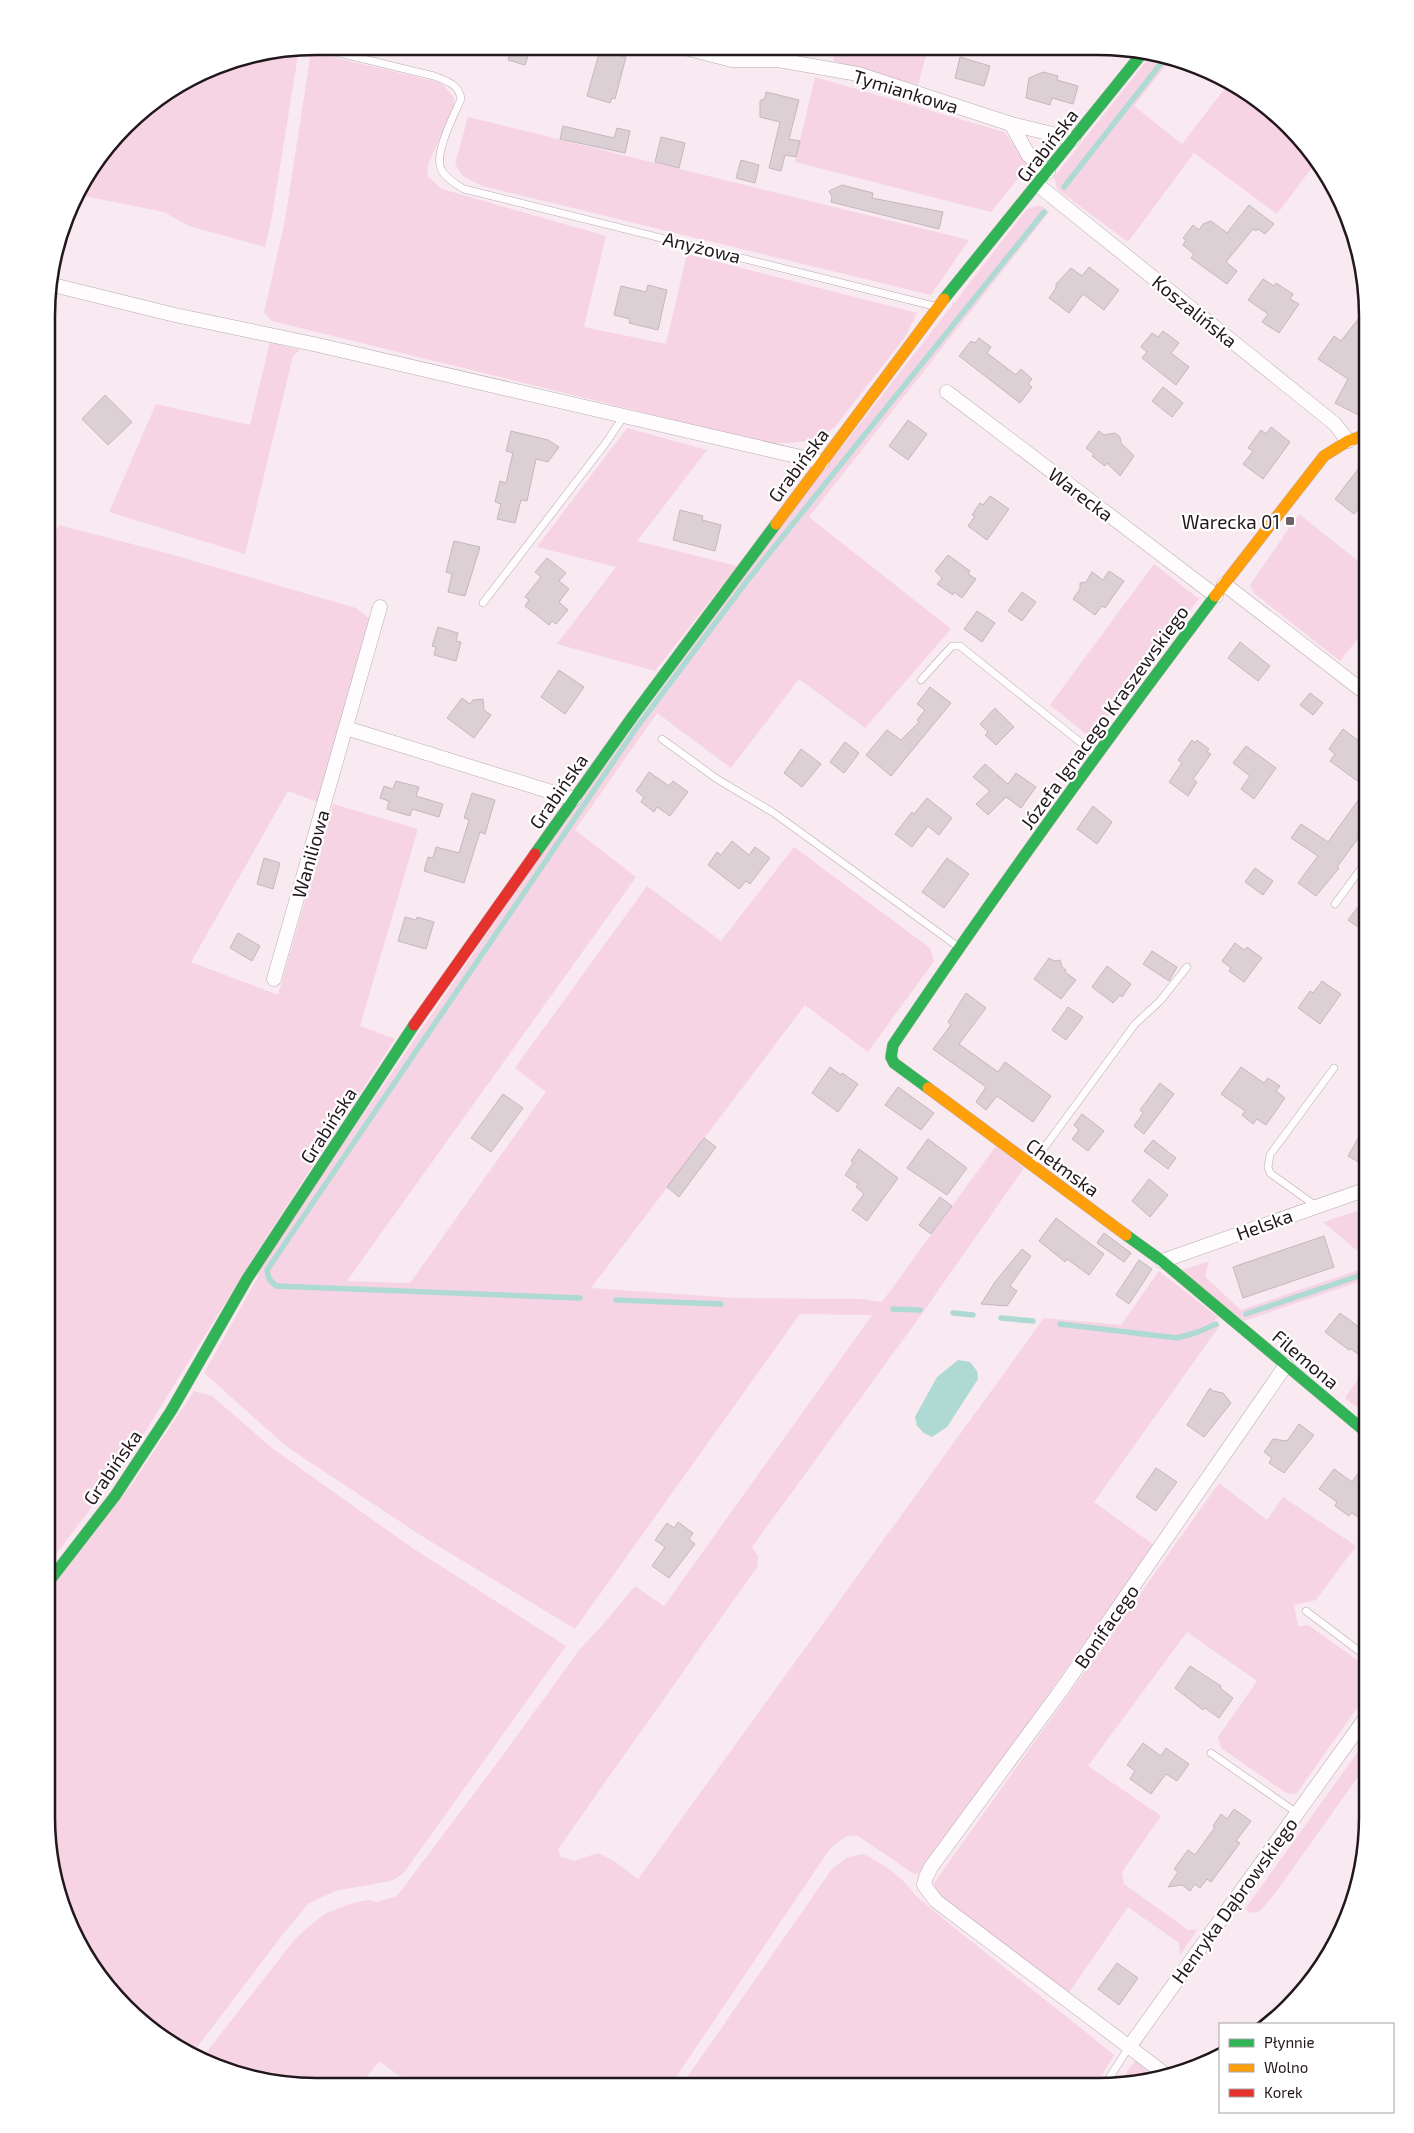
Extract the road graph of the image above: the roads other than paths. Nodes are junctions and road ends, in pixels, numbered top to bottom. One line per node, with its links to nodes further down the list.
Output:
1 (350, 55): 9 (lane, Anyżowa)
2 (712, 55): 4 (street, Tymiankowa)
3 (1139, 58): 5 (street, Grabińska)
4 (1011, 124): 5 (street, Tymiankowa); 6 (street)
5 (1073, 140): 6 (street, Grabińska)
6 (1048, 172): 7 (street, Grabińska)
7 (1038, 185): 9 (street, Grabińska); 13 (street, Koszalińska)
8 (57, 286): 11 (street)
9 (938, 306): 14 (street, Grabińska)
10 (946, 392): 16 (street, Warecka)
11 (624, 416): 14 (street); 17 (lane)
12 (1359, 437): 13 (street, Józefa Ignacego Kraszewskiego)
13 (1348, 441): 15 (street, Józefa Ignacego Kraszewskiego)
14 (822, 462): 24 (street, Grabińska)
15 (1224, 584): 16 (street, Józefa Ignacego Kraszewskiego); 20 (street)
16 (1216, 596): 23 (street, Józefa Ignacego Kraszewskiego)
17 (483, 604)
18 (380, 607): 21 (street, Waniliowa)
19 (921, 680): 23 (lane)
20 (1359, 688)
21 (346, 728): 24 (street); 29 (street, Waniliowa)
22 (662, 738): 27 (lane)
23 (1096, 754): 27 (street, Józefa Ignacego Kraszewskiego)
24 (574, 799): 39 (street, Grabińska)
25 (1359, 871): 26 (lane)
26 (1335, 904)
27 (959, 947): 30 (street, Józefa Ignacego Kraszewskiego)
28 (1187, 967): 32 (lane)
29 (274, 979)
30 (893, 1045): 32 (street, Chełmska)
31 (1334, 1068): 34 (lane)
32 (1031, 1166): 35 (street, Chełmska)
33 (1359, 1191): 34 (street, Helska)
34 (1316, 1206): 35 (street, Helska)
35 (1162, 1261): 36 (street, Chełmska)
36 (1223, 1313): 37 (street, Filemona)
37 (1286, 1366): 38 (street, Filemona); 45 (street, Bonifacego)
38 (1359, 1426)
39 (55, 1574)
40 (1306, 1611): 41 (lane)
41 (1359, 1650)
42 (1359, 1727): 44 (street, Henryka Dąbrowskiego)
43 (1211, 1753): 44 (lane)
44 (1297, 1813): 45 (street, Henryka Dąbrowskiego)
45 (1129, 2047): 46 (street); 47 (lane, Henryka Dąbrowskiego)
46 (1160, 2071)
47 (1110, 2077)

